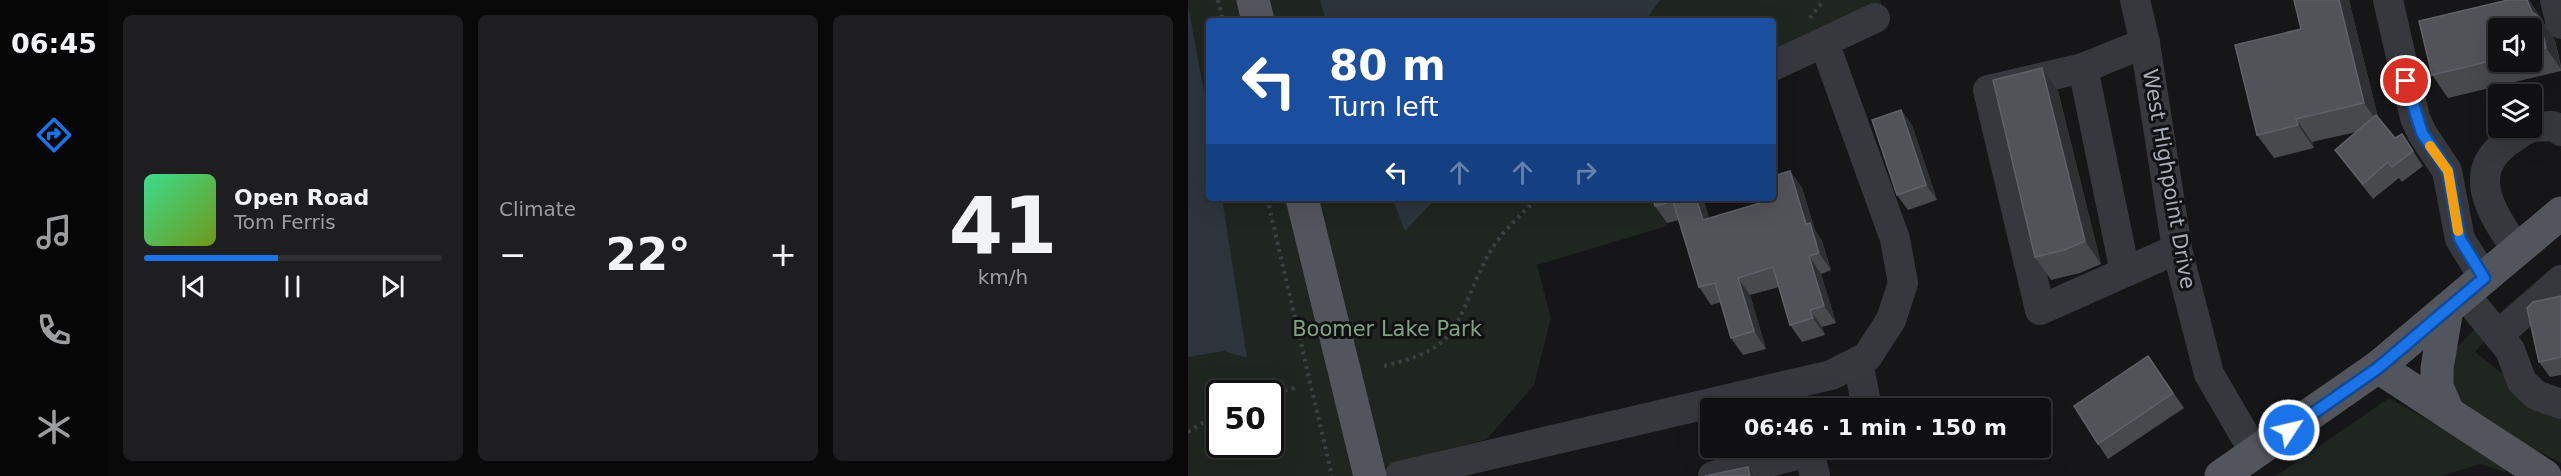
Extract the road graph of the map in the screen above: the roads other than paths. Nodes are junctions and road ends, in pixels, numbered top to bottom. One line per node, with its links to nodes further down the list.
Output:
1 (1253, 0): 5 (main road)
2 (2135, 0): 9 (street, West Highpoint Drive)
3 (2388, 0): 19 (street)
4 (2555, 0): 7 (street)
5 (1257, 18)
6 (1875, 18): 8 (street)
7 (2561, 24)
8 (1824, 42): 10 (street); 21 (street)
9 (2145, 43): 11 (street); 15 (street, West Highpoint Drive)
10 (1776, 65)
11 (2083, 68): 17 (street); 17 (street)
12 (2547, 125): 16 (street)
13 (1303, 201): 28 (main road)
14 (2561, 213): 16 (main road)
15 (2177, 249): 17 (street); 26 (street, West Highpoint Drive)
16 (2517, 250): 19 (main road)
17 (2125, 272)
18 (2561, 280): 20 (street)
19 (2465, 294): 20 (street); 22 (main road); 25 (main road)
20 (2498, 335): 24 (street)
21 (1857, 362): 23 (street); 29 (street)
22 (2378, 368): 25 (main road); 26 (main road)
23 (1865, 398)
24 (2561, 404)
25 (2448, 412): 32 (main road)
26 (2255, 453): 31 (main road)
27 (1813, 458): 30 (street)
28 (1370, 476)
29 (1399, 476)
30 (1713, 476)
31 (2221, 476)
32 (2545, 476)

